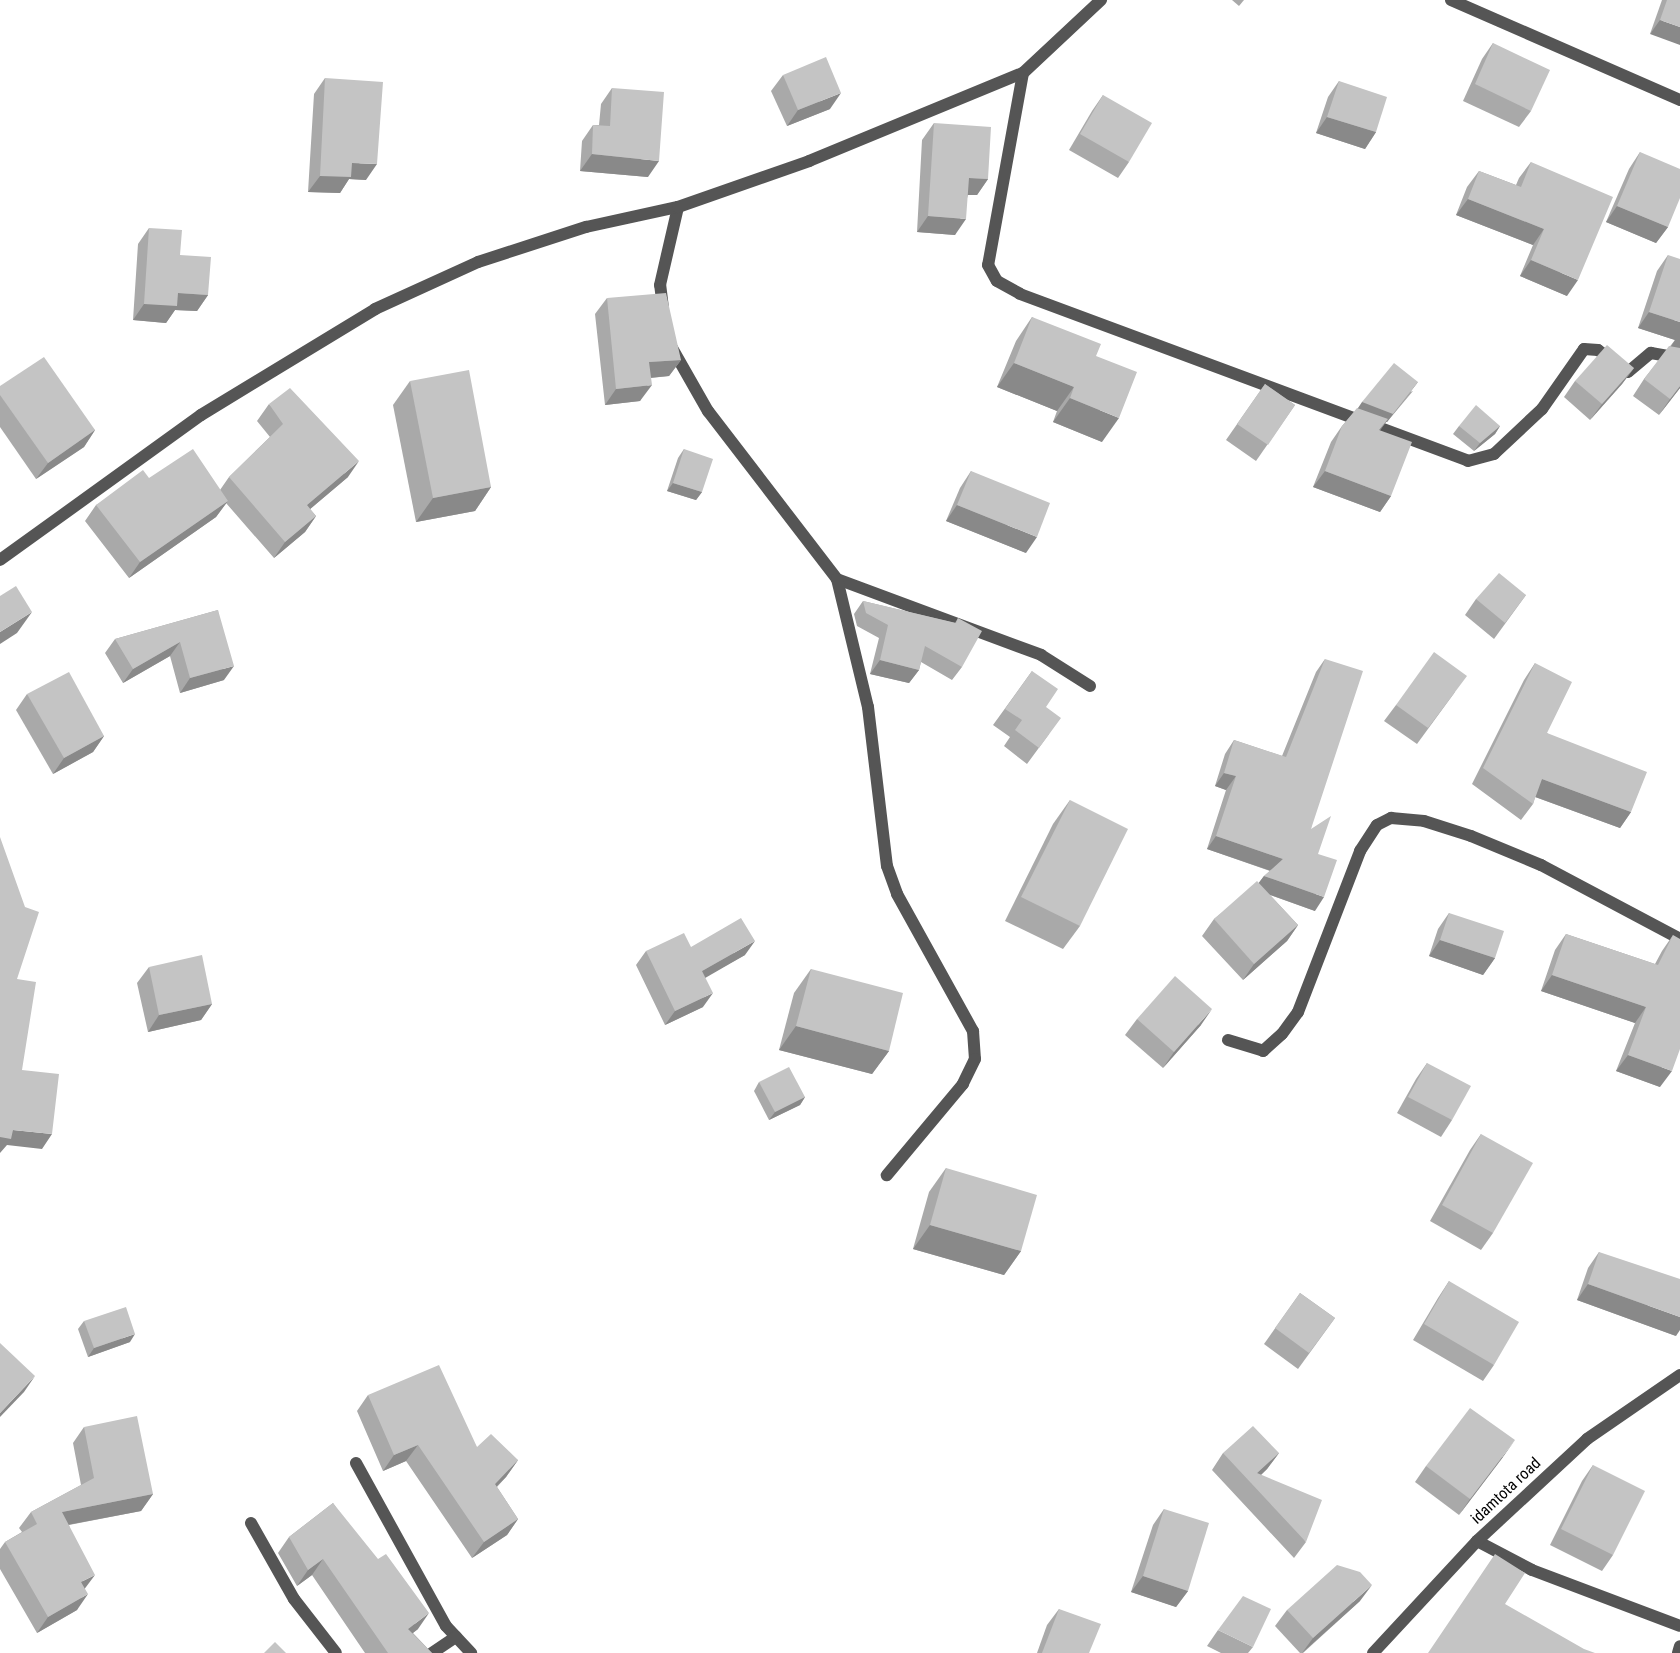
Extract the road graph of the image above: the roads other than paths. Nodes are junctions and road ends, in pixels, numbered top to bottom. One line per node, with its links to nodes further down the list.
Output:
1 (1101, 0): 3 (street)
2 (1451, 0): 4 (street)
3 (1023, 73): 5 (street); 6 (street)
4 (1680, 100)
5 (678, 207): 7 (street); 8 (street)
6 (1680, 358)
7 (0, 560)
8 (837, 579): 9 (street); 12 (street)
9 (1090, 686)
10 (1680, 939): 11 (street)
11 (1228, 1041)
12 (887, 1175)
13 (1680, 1375): 16 (street, idamtota road)
14 (356, 1463): 18 (street)
15 (251, 1523): 20 (street)
16 (1477, 1541): 17 (street); 23 (street, idamtota road)
17 (1680, 1626)
18 (456, 1637): 21 (street); 22 (street)
19 (1680, 1646): 24 (street)
20 (336, 1653)
21 (432, 1653)
22 (471, 1653)
23 (1373, 1653)
24 (1678, 1653)

